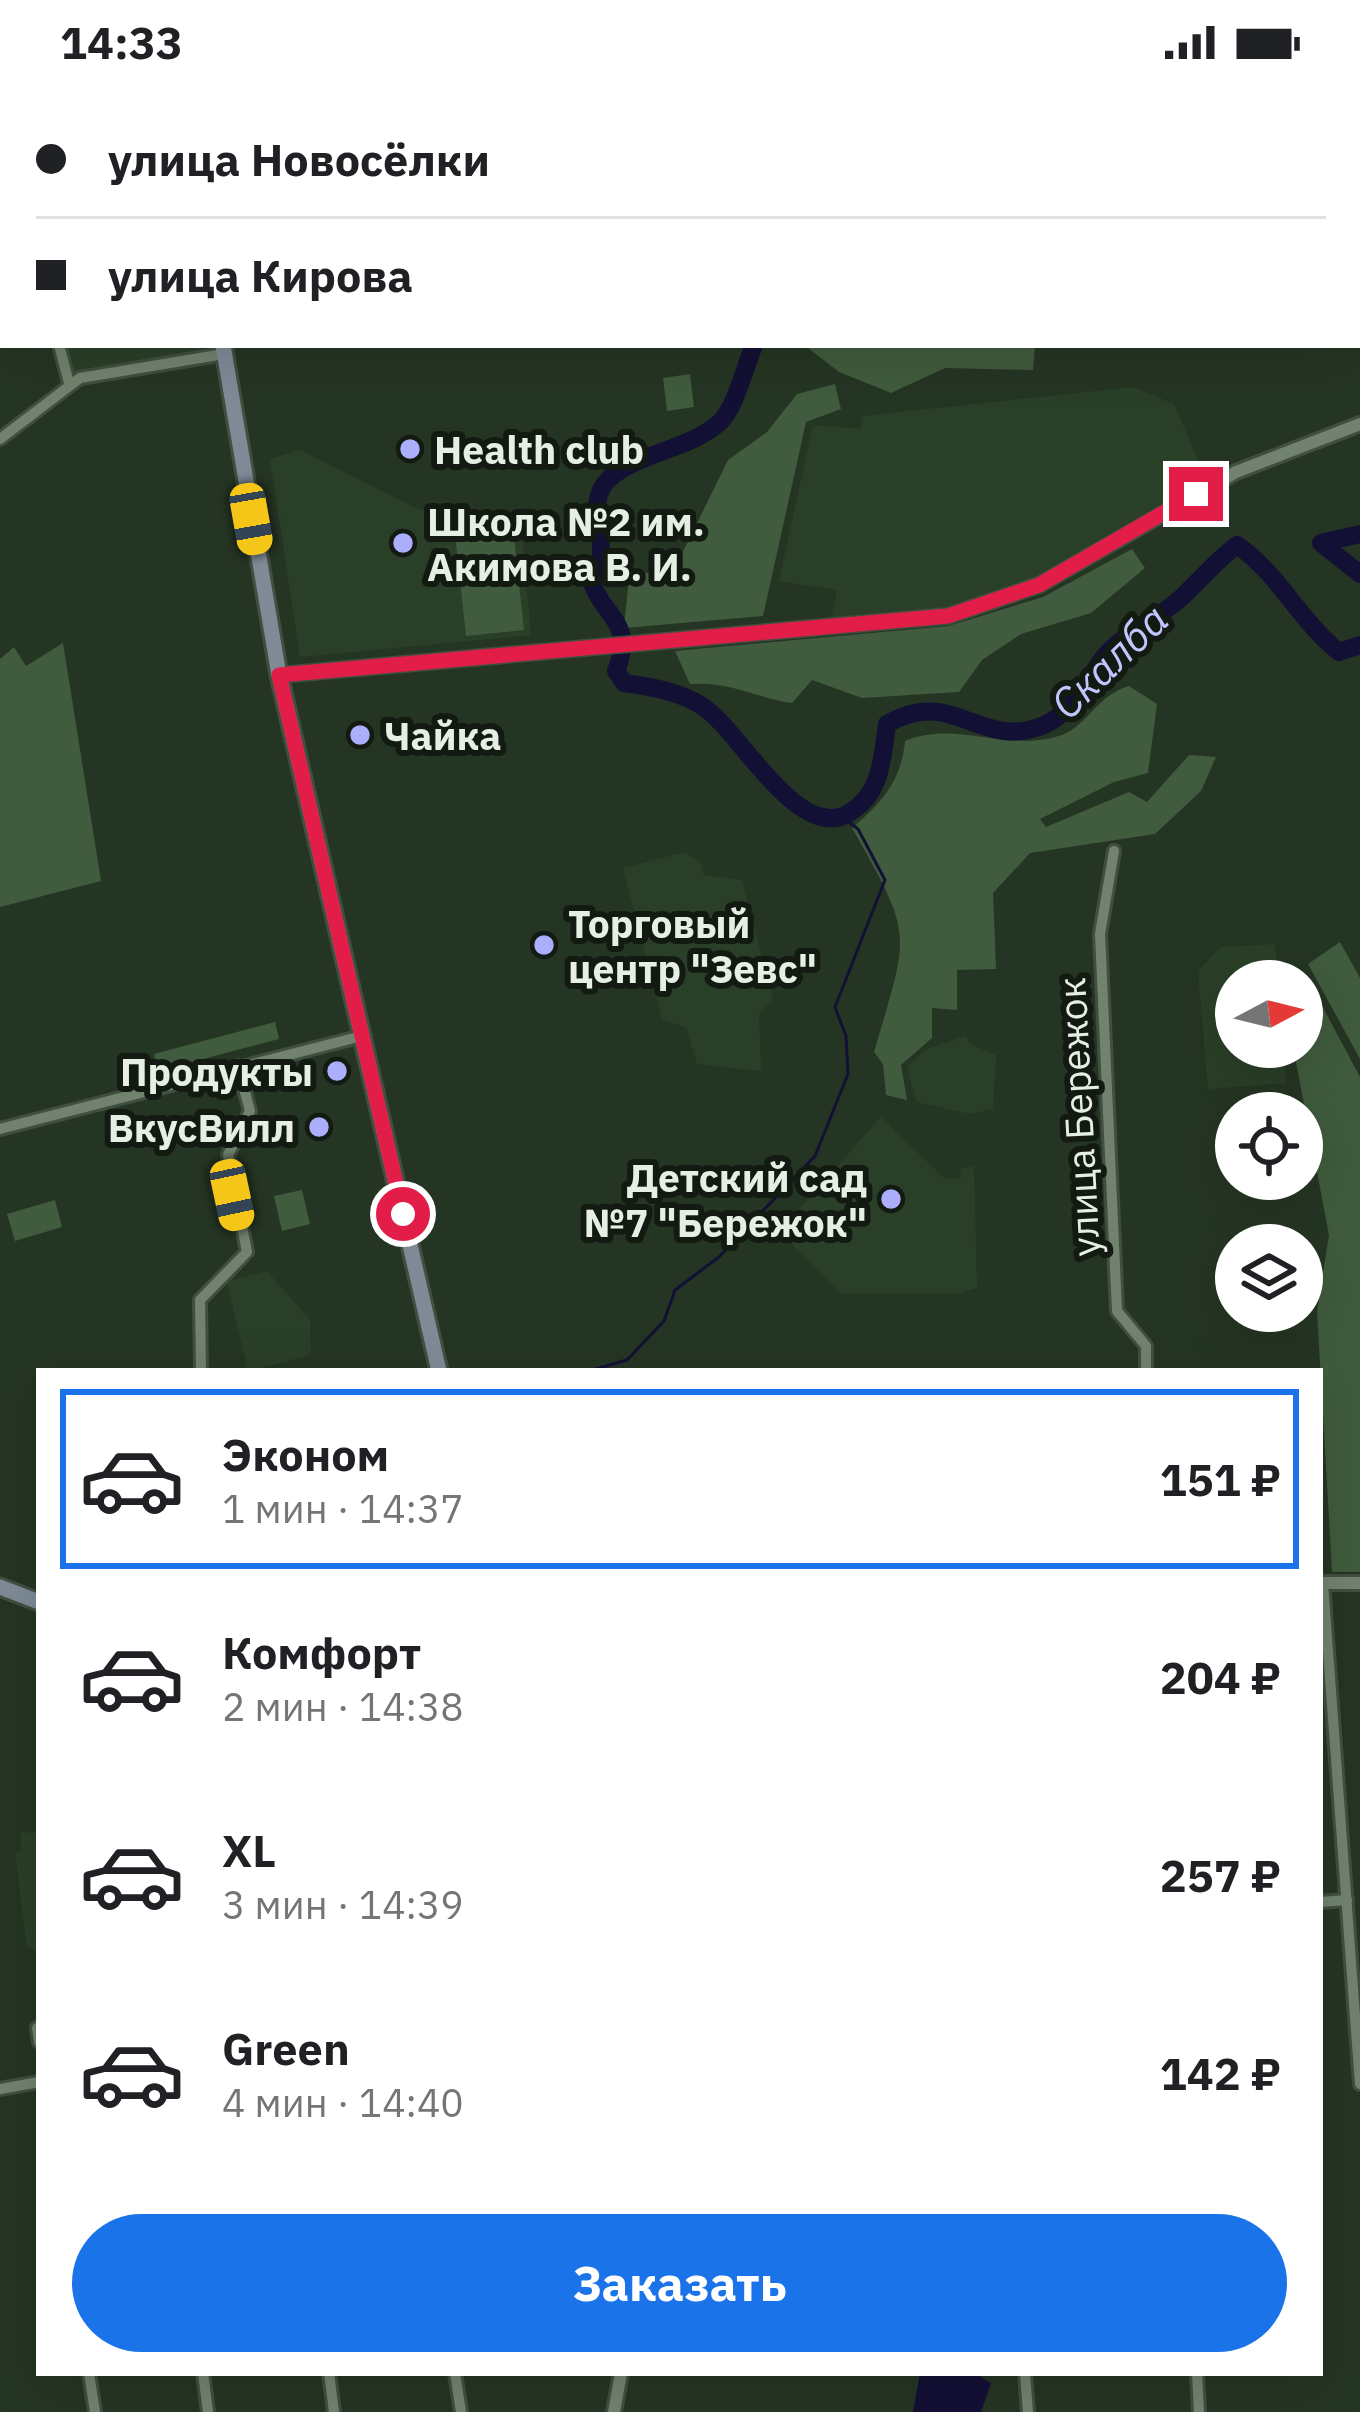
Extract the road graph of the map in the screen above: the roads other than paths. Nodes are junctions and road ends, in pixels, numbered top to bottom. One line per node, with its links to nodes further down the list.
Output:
1 (60, 348): 3 (street)
2 (224, 349): 3 (street); 6 (main road)
3 (69, 383): 5 (street)
4 (1360, 424): 6 (street)
5 (0, 439)
6 (279, 675): 8 (main road)
7 (1114, 851): 13 (street, улица Бережок)
8 (362, 1036): 9 (street); 12 (main road)
9 (238, 1066): 10 (street); 11 (street)
10 (0, 1129)
11 (201, 1368)
12 (438, 1368)
13 (1146, 1368)
14 (1323, 1583): 15 (street)
15 (1360, 1583)
16 (0, 1587): 18 (main road)
17 (1323, 1596): 19 (street)
18 (36, 1601)
19 (1347, 1900): 20 (street); 22 (street)
20 (1323, 1902)
21 (36, 2083): 23 (street)
22 (1360, 2084)
23 (0, 2089)
24 (89, 2376): 31 (street)
25 (203, 2376): 32 (street)
26 (329, 2376): 33 (street)
27 (455, 2376): 34 (street)
28 (620, 2376): 35 (street)
29 (1025, 2376): 36 (street)
30 (1196, 2376): 37 (street)
31 (95, 2412)
32 (208, 2412)
33 (334, 2412)
34 (461, 2412)
35 (614, 2412)
36 (1028, 2412)
37 (1198, 2412)

